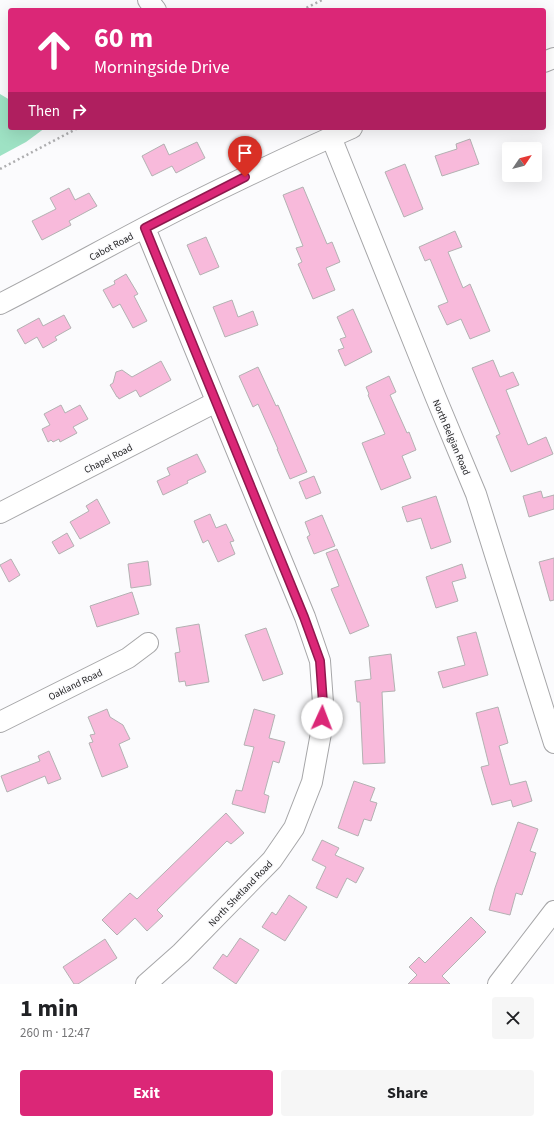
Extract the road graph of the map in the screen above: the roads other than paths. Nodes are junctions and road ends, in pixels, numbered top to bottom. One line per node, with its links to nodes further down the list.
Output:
1 (148, 0): 2 (street)
2 (154, 8)
3 (347, 130): 4 (street, Cabot Road)
4 (331, 137): 5 (street, Cabot Road); 11 (street, North Belgian Road)
5 (145, 228): 6 (street, Cabot Road); 7 (street, North Shetland Road)
6 (0, 304)
7 (216, 402): 8 (street, Chapel Road); 13 (street, North Shetland Road)
8 (0, 513)
9 (148, 643): 10 (street, Oakland Road)
10 (0, 722)
11 (554, 743)
12 (554, 911): 14 (street)
13 (146, 984)
14 (498, 984)

